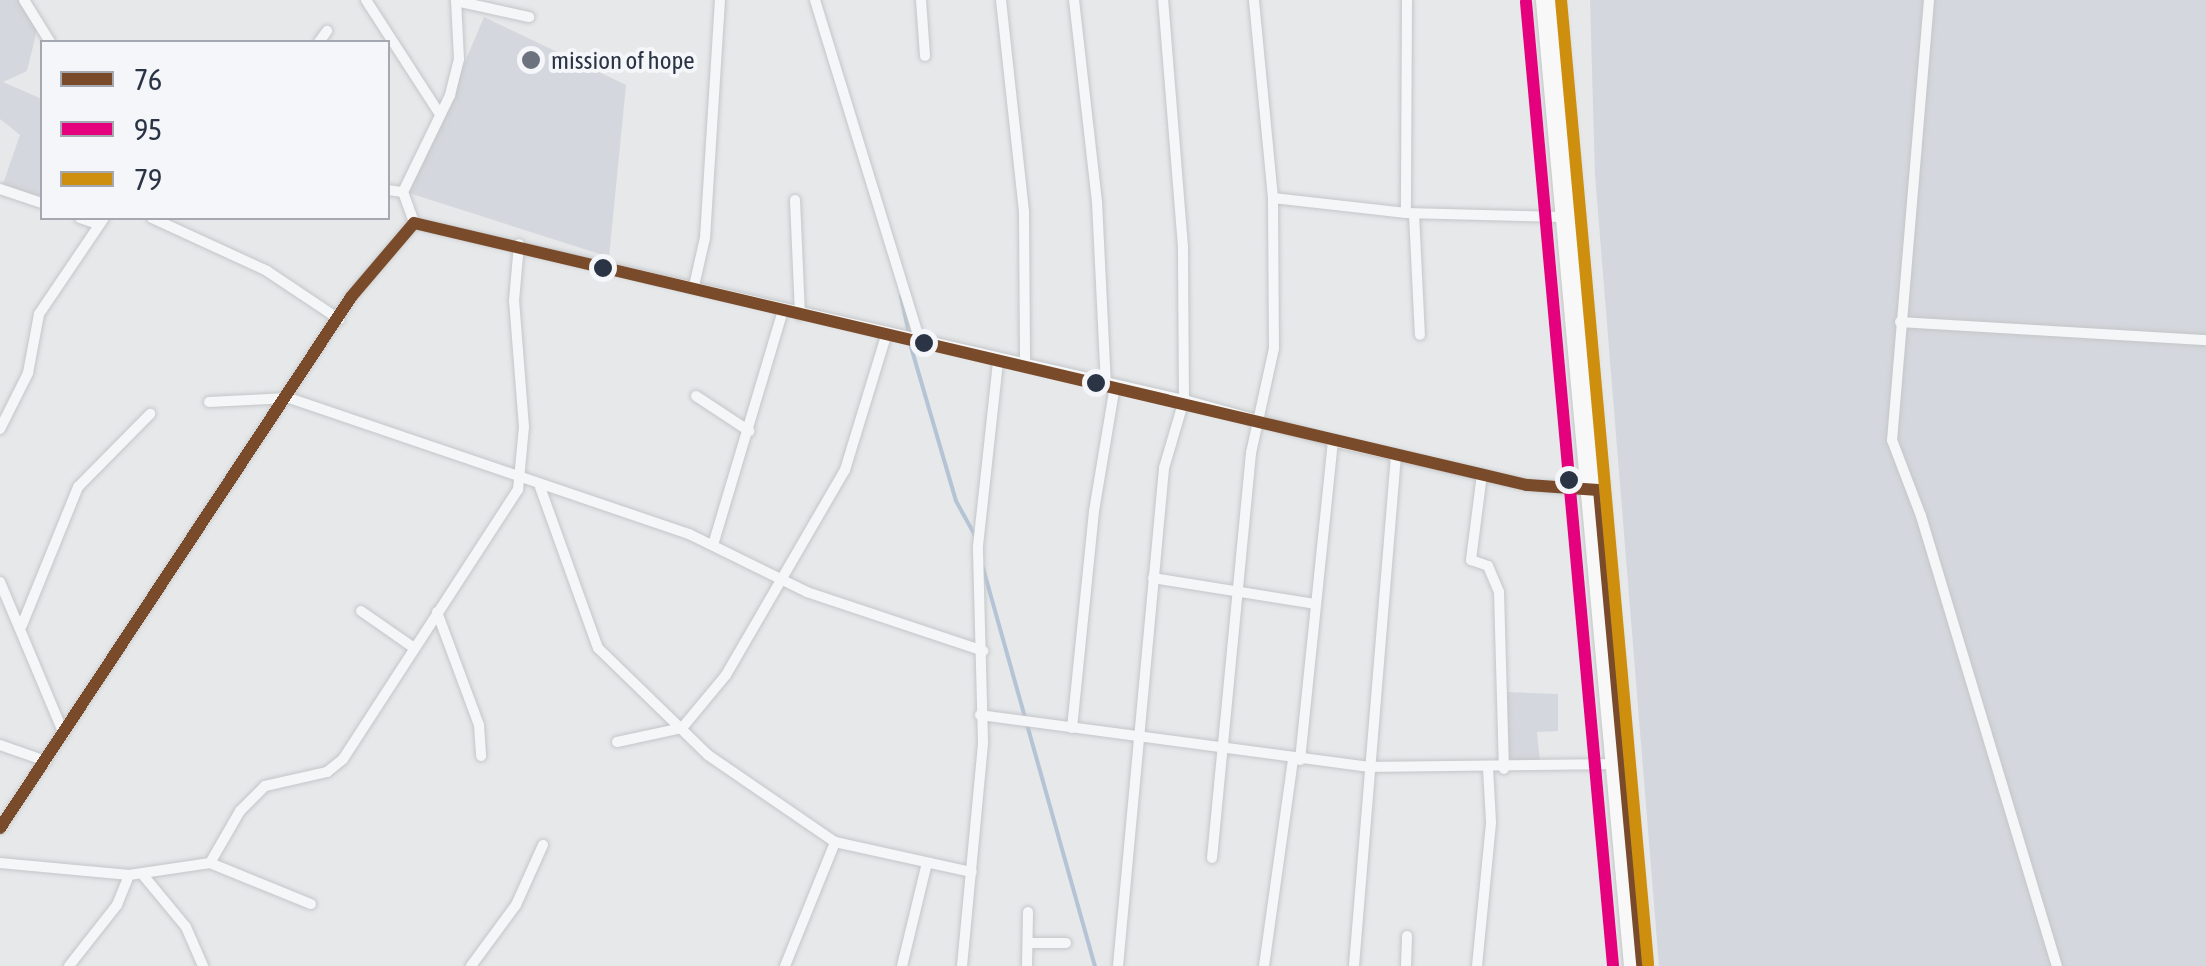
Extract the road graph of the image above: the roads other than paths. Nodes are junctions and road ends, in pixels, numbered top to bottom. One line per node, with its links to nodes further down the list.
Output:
1 (24, 0): 17 (street)
2 (366, 0): 20 (street)
3 (456, 0): 15 (street); 20 (street)
4 (720, 0): 33 (street)
5 (815, 0): 41 (street)
6 (921, 0): 19 (street)
7 (1001, 0): 43 (street)
8 (1074, 0): 44 (street)
9 (1163, 0): 47 (street)
10 (1254, 0): 24 (street)
11 (1406, 0): 27 (street)
12 (1543, 0): 28 (main road)
13 (1556, 0): 58 (main road)
14 (1929, 0): 37 (street)
15 (529, 17)
16 (327, 31): 18 (street)
17 (49, 40)
18 (320, 40)
19 (925, 56)
20 (439, 113): 23 (street)
21 (0, 189): 26 (street)
22 (390, 190): 23 (street)
23 (403, 192): 31 (street)
24 (1273, 198): 27 (street); 50 (street)
25 (795, 200): 35 (street)
26 (40, 202)
27 (1410, 214): 28 (street); 39 (street)
28 (1561, 217): 58 (main road)
29 (156, 220): 36 (street)
30 (100, 221): 51 (street)
31 (414, 222): 32 (street); 36 (street)
32 (519, 244): 33 (street); 56 (street)
33 (694, 286): 34 (street)
34 (783, 310): 35 (street); 52 (street)
35 (800, 315): 38 (street)
36 (338, 319): 46 (street)
37 (1900, 322): 40 (street); 114 (street)
38 (886, 336): 41 (street); 61 (street)
39 (1420, 336)
40 (2206, 340)
41 (921, 345): 42 (street)
42 (998, 362): 43 (street); 69 (street)
43 (1025, 366): 44 (street)
44 (1110, 384): 47 (street); 72 (street)
45 (696, 396): 52 (street)
46 (289, 398): 48 (street); 56 (street); 73 (street)
47 (1184, 400): 50 (street); 60 (street)
48 (209, 402)
49 (150, 414): 67 (street)
50 (1258, 422): 53 (street); 63 (street)
51 (0, 429)
52 (749, 431): 59 (street)
53 (1333, 442): 54 (street); 64 (street)
54 (1396, 456): 55 (street); 82 (street)
55 (1482, 474): 58 (street); 83 (street)
56 (522, 476): 57 (street); 66 (street)
57 (540, 488): 59 (street); 71 (street)
58 (1594, 490): 81 (main road); 113 (main road)
59 (712, 544): 61 (street)
60 (1154, 578): 63 (street); 74 (street)
61 (779, 580): 69 (street); 71 (street)
62 (0, 582): 67 (street)
63 (1242, 593): 64 (street); 77 (street)
64 (1316, 604): 79 (street)
65 (361, 612): 68 (street)
66 (436, 612): 68 (street); 78 (street)
67 (22, 625): 73 (street)
68 (414, 648): 90 (street)
69 (984, 650): 70 (street)
70 (980, 715): 72 (street); 92 (street)
71 (682, 728): 75 (street); 86 (street)
72 (1072, 728): 74 (street)
73 (64, 734): 80 (street)
74 (1141, 738): 77 (street); 107 (street)
75 (617, 742)
76 (0, 745): 80 (street)
77 (1227, 750): 79 (street); 88 (street)
78 (481, 756)
79 (1296, 759): 82 (street); 108 (street)
80 (46, 761): 85 (street)
81 (1613, 764): 83 (street); 112 (main road)
82 (1369, 767): 84 (street); 109 (street)
83 (1504, 768): 84 (street)
84 (1488, 769): 111 (street)
85 (0, 828)
86 (835, 842): 91 (street); 103 (street)
87 (543, 845): 102 (street)
88 (1212, 858)
89 (0, 863): 93 (street)
90 (210, 863): 94 (street); 95 (street)
91 (927, 863): 92 (street); 104 (street)
92 (972, 872): 105 (street)
93 (129, 875): 94 (street); 100 (street)
94 (142, 875): 101 (street)
95 (311, 904)
96 (1028, 912): 98 (street)
97 (1407, 936): 110 (street)
98 (1028, 943): 99 (street); 106 (street)
99 (1066, 944)
100 (69, 966)
101 (203, 966)
102 (471, 966)
103 (784, 966)
104 (902, 966)
105 (962, 966)
106 (1027, 966)
107 (1118, 966)
108 (1264, 966)
109 (1354, 966)
110 (1406, 966)
111 (1478, 966)
112 (1631, 966)
113 (1642, 966)
114 (2056, 966)

